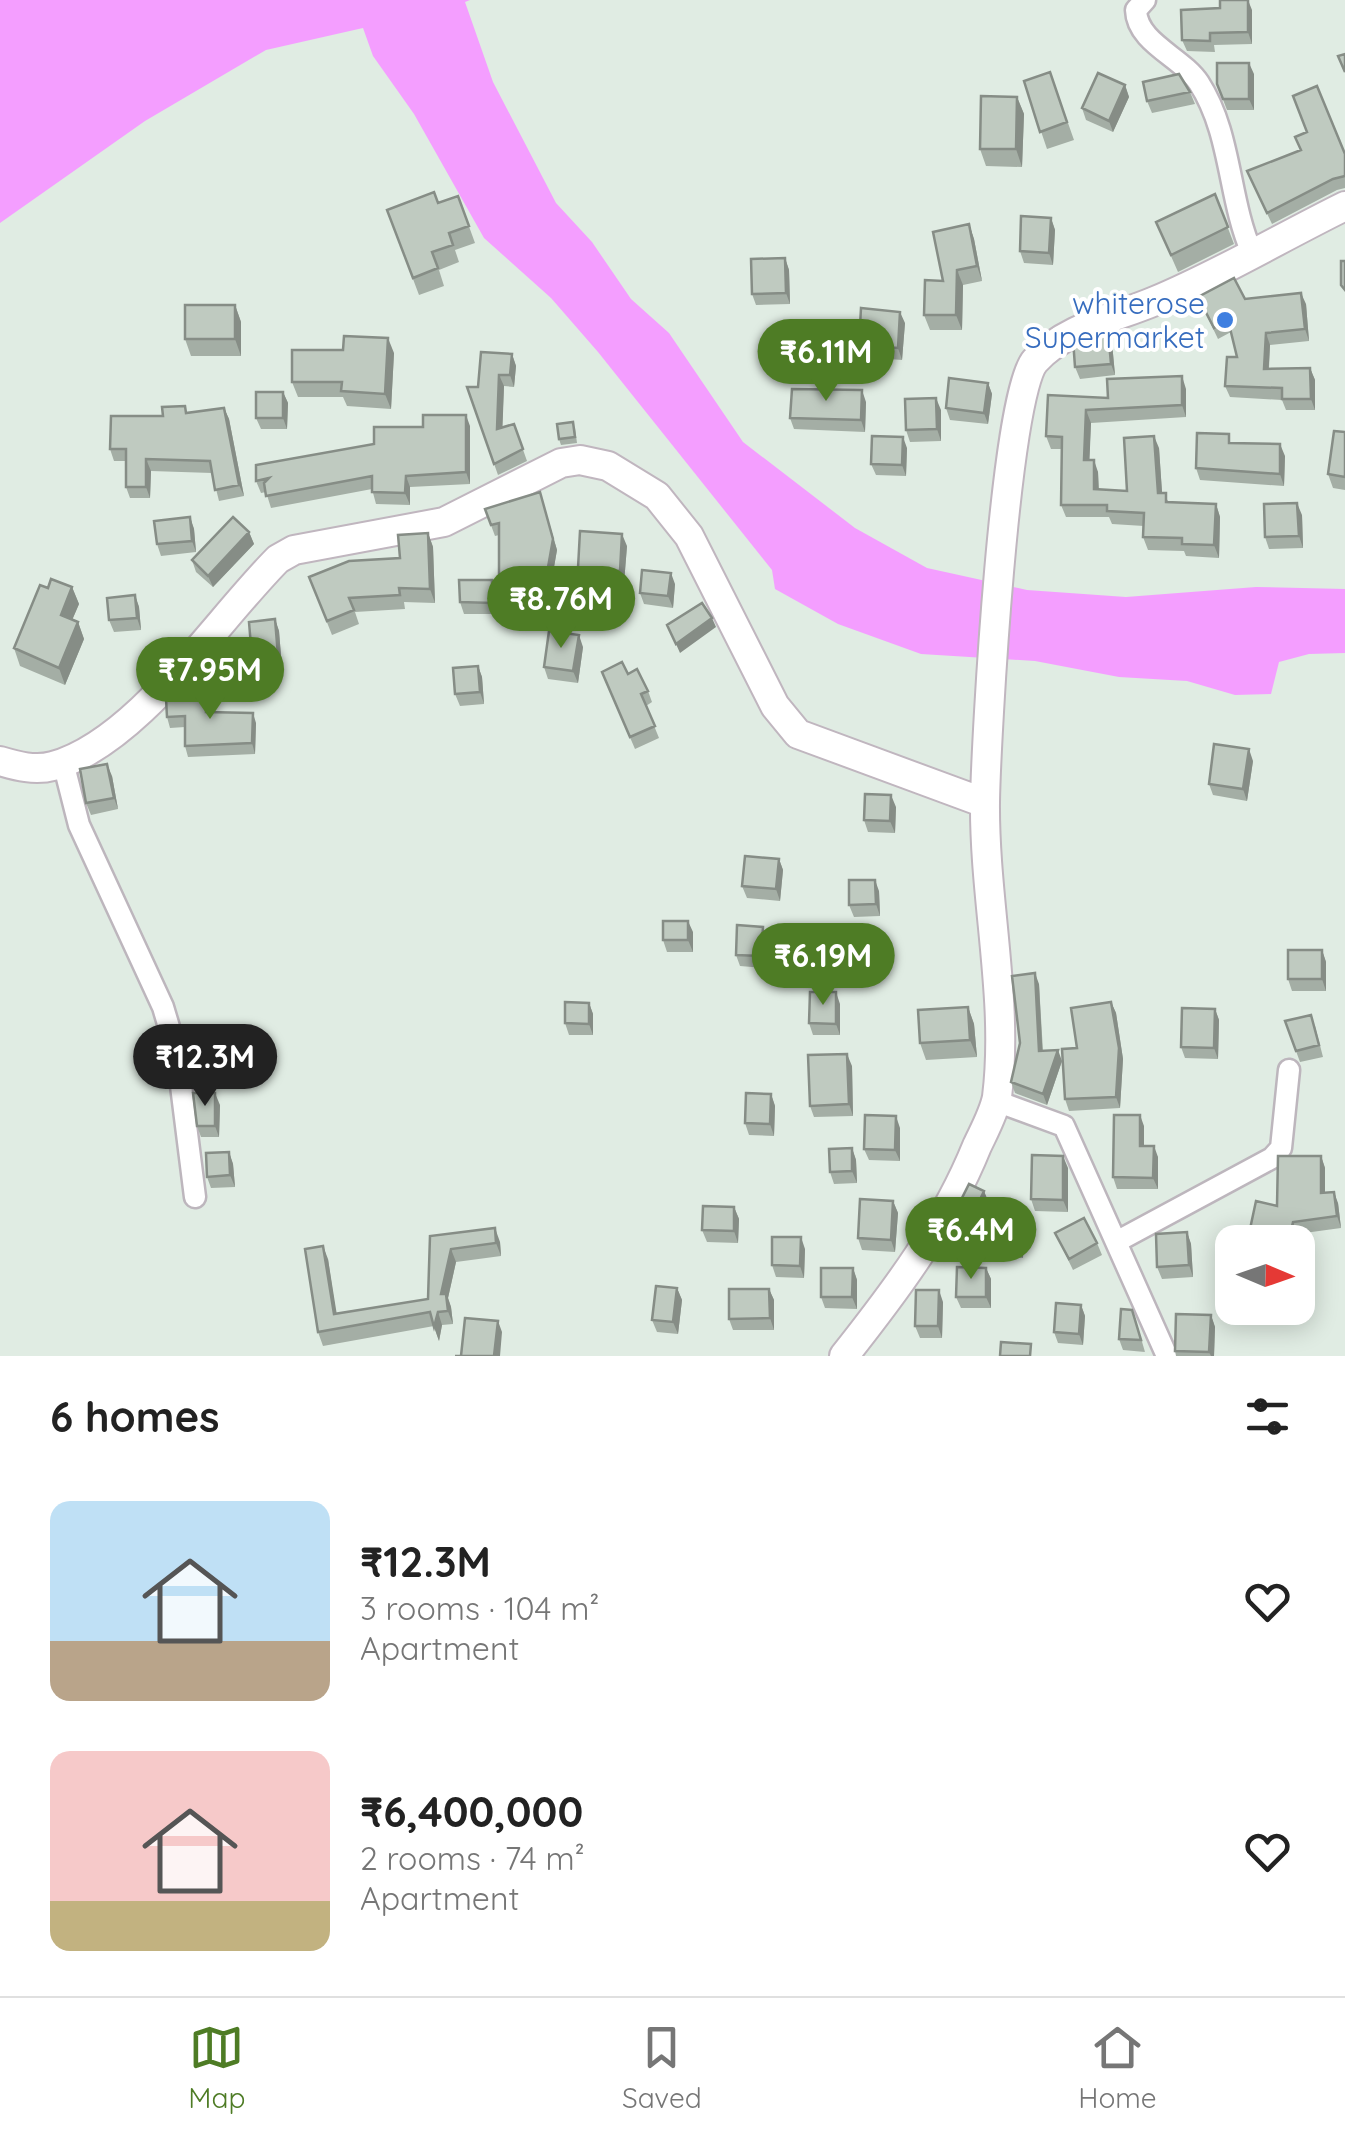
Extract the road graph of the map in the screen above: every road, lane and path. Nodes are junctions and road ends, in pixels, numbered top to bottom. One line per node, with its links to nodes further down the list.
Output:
1 (1145, 0): 3 (street)
2 (1345, 206): 3 (main road)
3 (1252, 253): 6 (main road)
4 (0, 760): 5 (main road)
5 (62, 762): 6 (main road); 9 (street)
6 (985, 803): 8 (main road)
7 (1289, 1070): 10 (street)
8 (996, 1101): 10 (street); 11 (main road)
9 (195, 1197)
10 (1116, 1242): 12 (street)
11 (844, 1356)
12 (1167, 1356)

